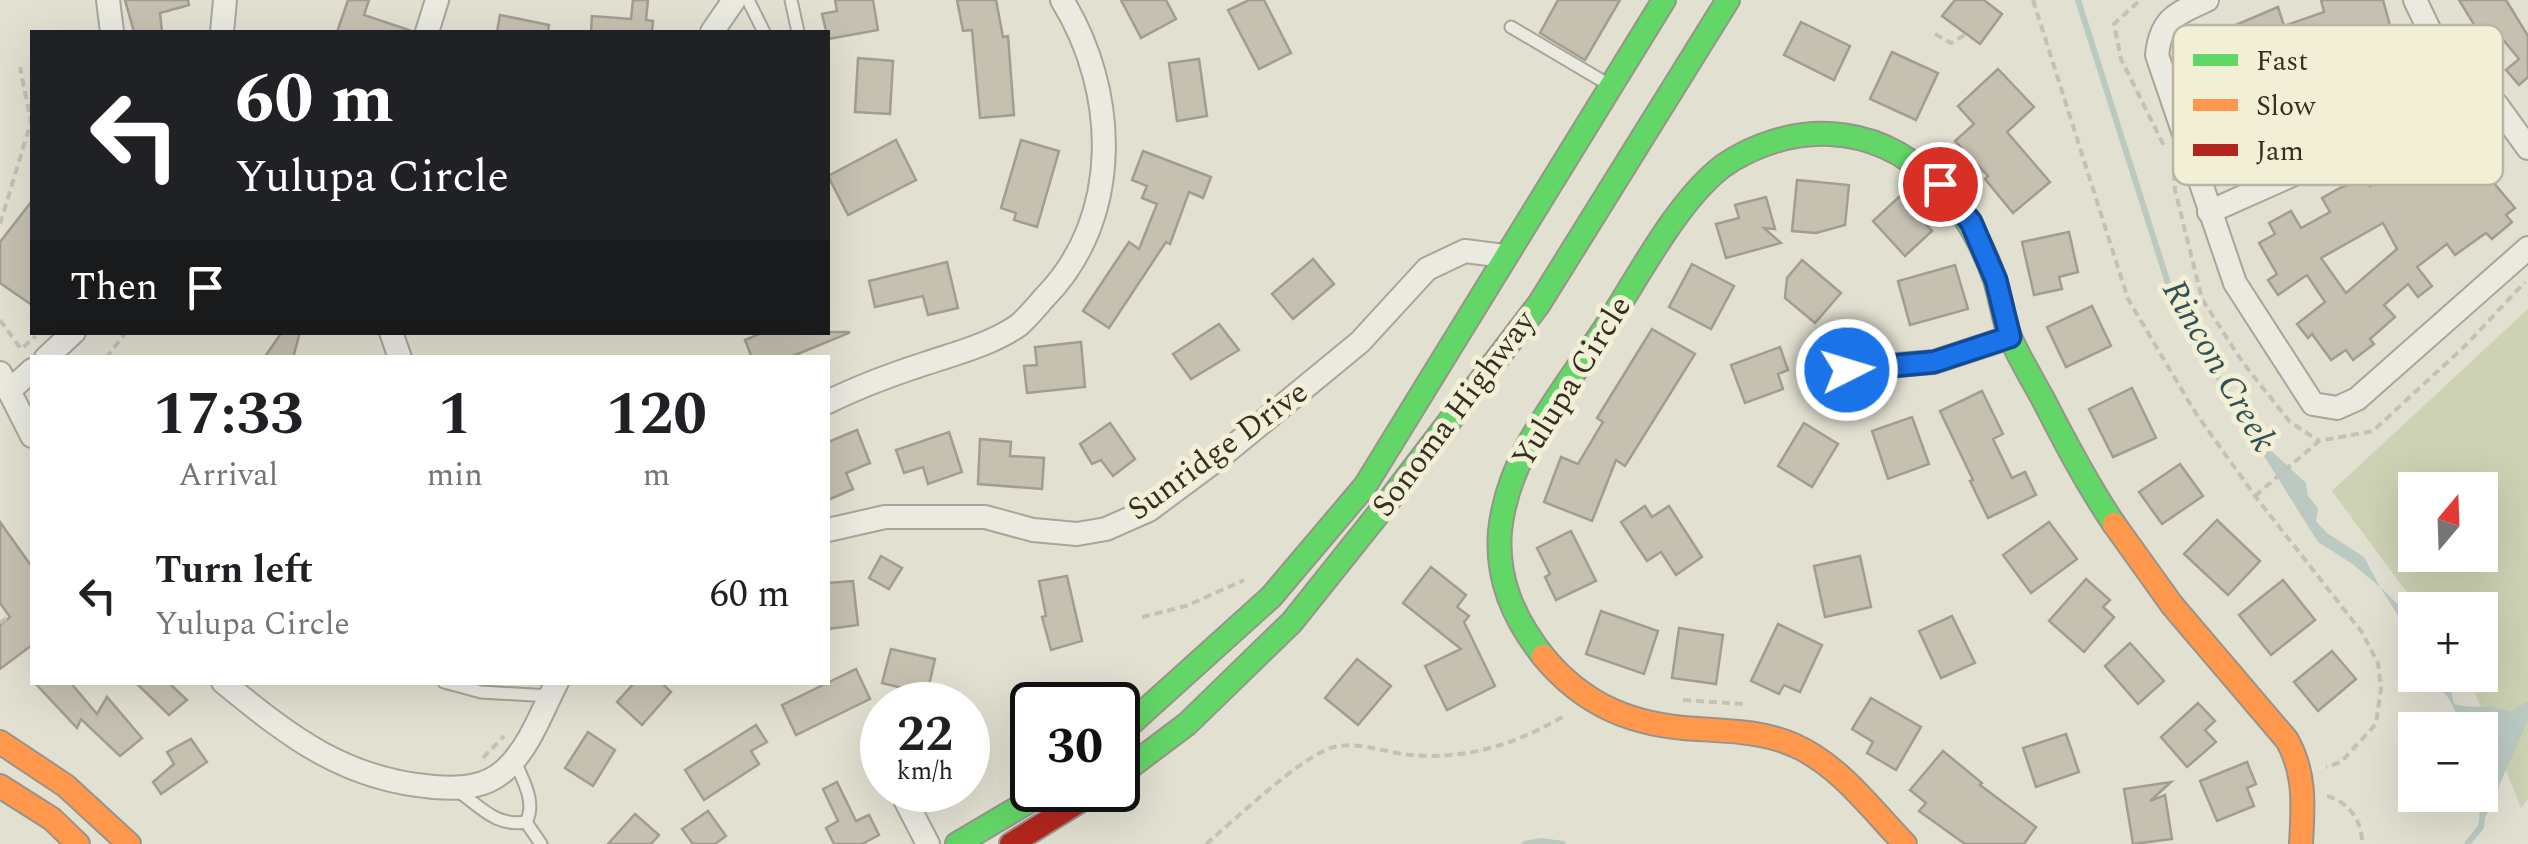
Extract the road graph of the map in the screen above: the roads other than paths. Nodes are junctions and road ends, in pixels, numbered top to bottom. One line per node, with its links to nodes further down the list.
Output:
1 (108, 0): 14 (street)
2 (226, 0): 15 (street)
3 (437, 0): 16 (street)
4 (734, 0): 17 (street)
5 (748, 0): 18 (lane)
6 (791, 0): 19 (lane)
7 (1062, 0): 35 (street)
8 (1664, 0): 20 (main road, Sonoma Highway)
9 (1728, 0): 44 (main road, Sonoma Highway)
10 (2207, 0): 21 (street)
11 (2415, 0): 12 (street)
12 (2425, 25)
13 (1512, 27): 20 (lane)
14 (112, 30)
15 (222, 30)
16 (428, 30)
17 (713, 30)
18 (763, 30)
19 (798, 30)
20 (1610, 85): 28 (main road, Sonoma Highway)
21 (2173, 101)
22 (2503, 114): 23 (street)
23 (2528, 148)
24 (2200, 185): 26 (street)
25 (2270, 185): 26 (street)
26 (2209, 212): 27 (street)
27 (2528, 248)
28 (1504, 256): 37 (street, Sunridge Drive); 41 (main road, Sonoma Highway)
29 (71, 335): 31 (street)
30 (2010, 337): 32 (street); 57 (main road, Yulupa Circle); 58 (main road, Yulupa Circle)
31 (49, 355)
32 (1847, 370)
33 (30, 371): 34 (street)
34 (3, 387): 36 (street)
35 (830, 401)
36 (30, 433)
37 (830, 530)
38 (227, 685): 46 (street)
39 (455, 685): 40 (lane)
40 (554, 689): 43 (street)
41 (1140, 715)
42 (0, 742): 52 (main road)
43 (514, 759): 46 (street); 50 (lane)
44 (1140, 759)
45 (0, 786): 51 (main road)
46 (455, 789): 50 (lane)
47 (911, 812): 54 (street)
48 (1011, 812): 55 (main road)
49 (1063, 812): 56 (main road)
50 (526, 822): 53 (lane)
51 (78, 844)
52 (129, 844)
53 (541, 844)
54 (928, 844)
55 (957, 844)
56 (1011, 844)
57 (1905, 844)
58 (2301, 844)

